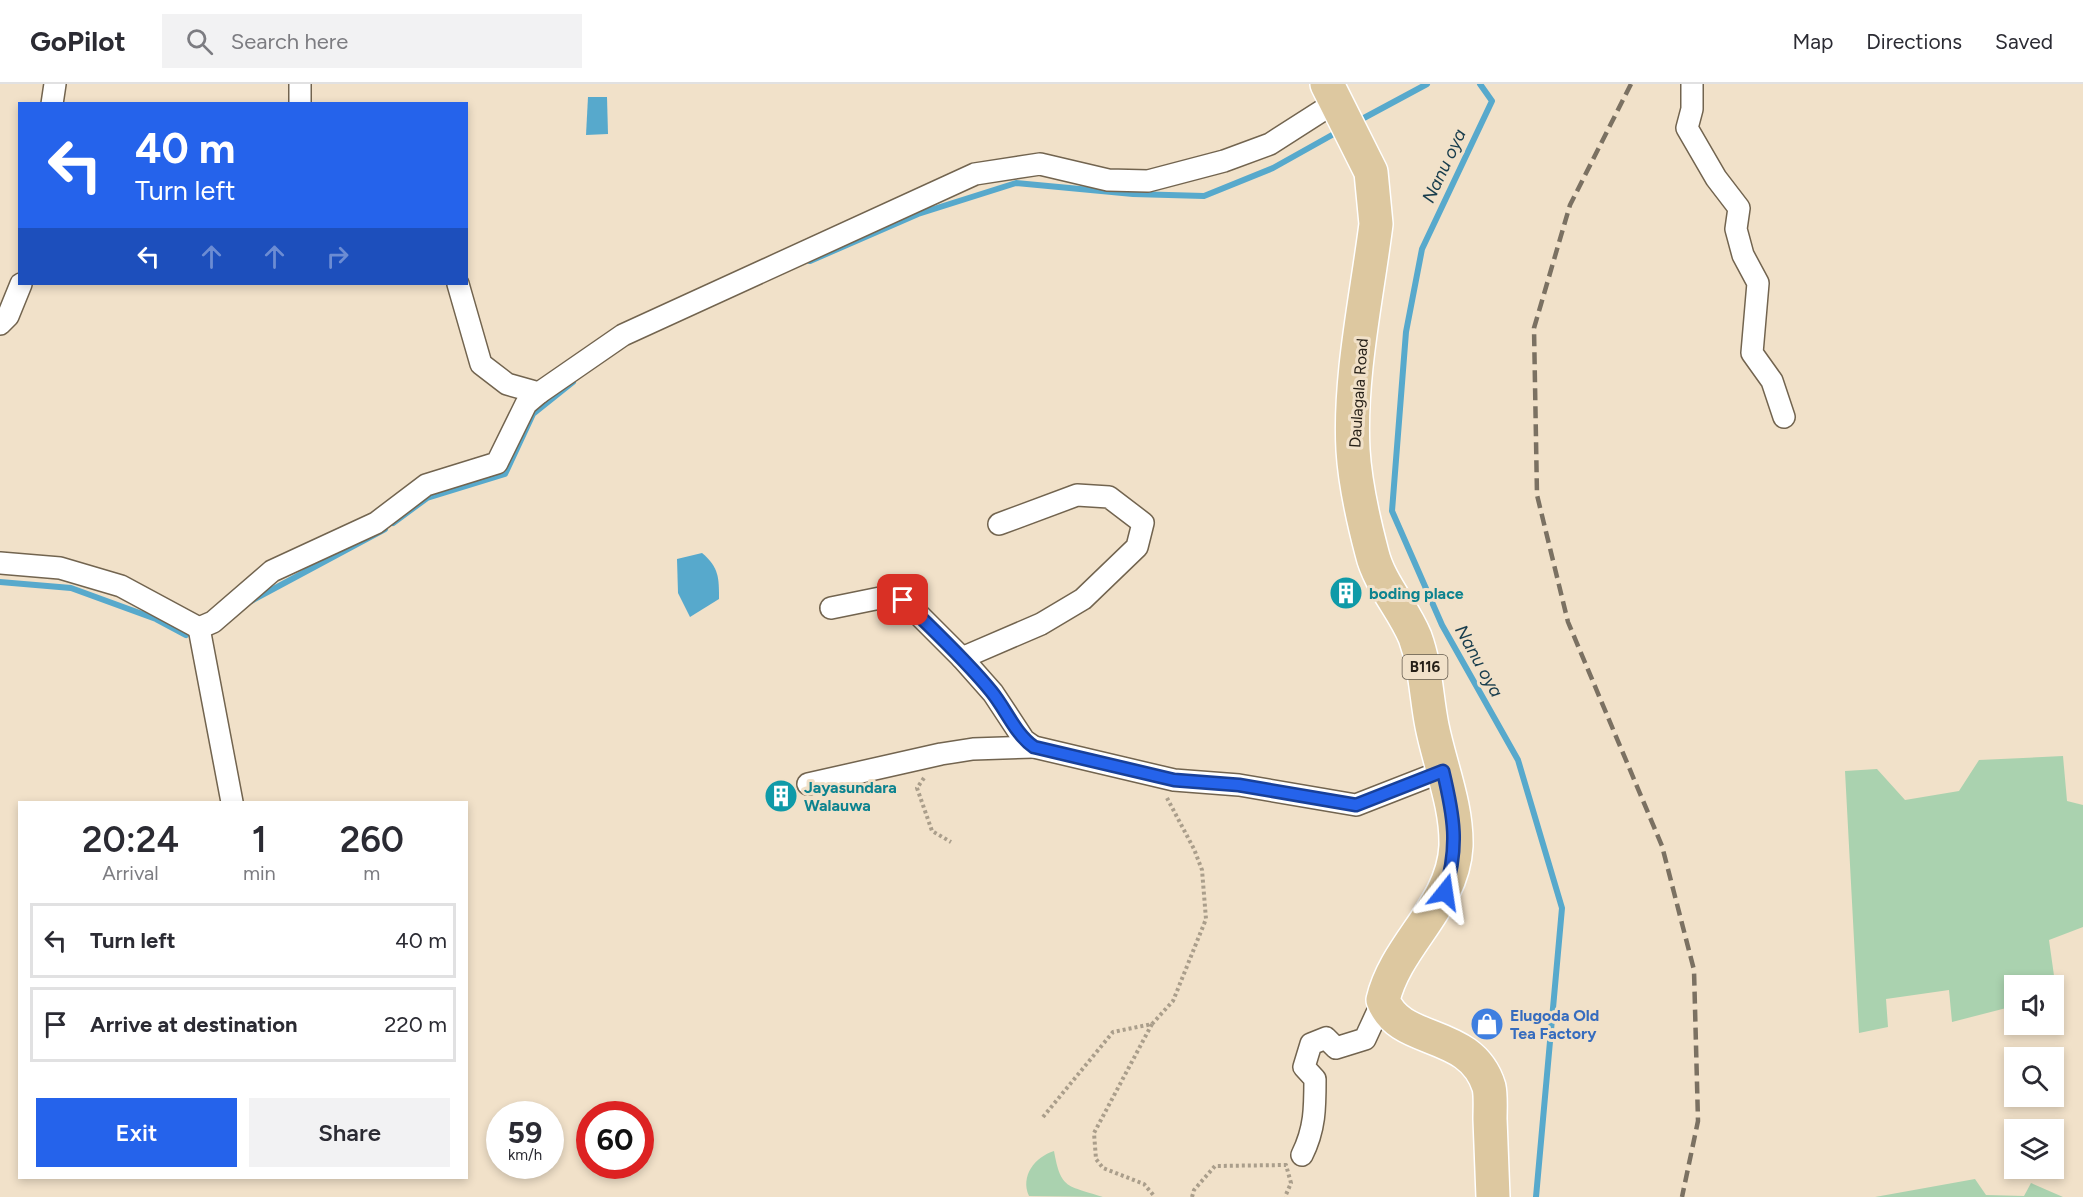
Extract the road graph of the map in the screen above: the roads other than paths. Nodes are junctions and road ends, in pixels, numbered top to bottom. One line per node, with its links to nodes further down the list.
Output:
1 (55, 84): 5 (street)
2 (300, 84): 6 (street)
3 (1692, 84): 11 (street)
4 (1330, 93): 10 (street); 18 (main road, Daulagala Road / B116)
5 (52, 102)
6 (300, 102)
7 (21, 285): 9 (street)
8 (458, 285): 10 (street)
9 (0, 324)
10 (539, 393): 15 (street)
11 (1784, 417)
12 (999, 524): 16 (street)
13 (0, 563): 15 (street)
14 (831, 608): 16 (street)
15 (198, 627): 20 (street)
16 (962, 658): 17 (street)
17 (1034, 747): 18 (street); 19 (street)
18 (1443, 771): 21 (main road, Daulagala Road / B116)
19 (808, 784)
20 (232, 801)
21 (1383, 1000): 22 (street); 23 (main road)
22 (1302, 1155)
23 (1493, 1197)

